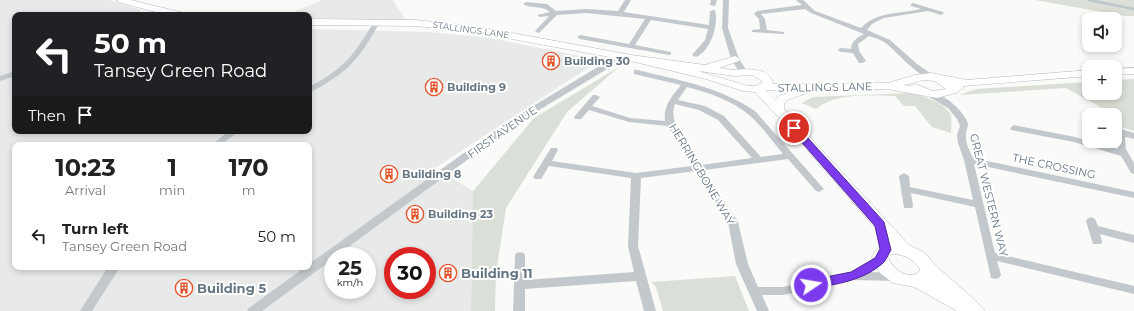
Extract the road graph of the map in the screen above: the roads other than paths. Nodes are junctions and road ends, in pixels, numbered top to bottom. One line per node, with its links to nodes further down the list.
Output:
1 (121, 0): 10 (main road)
2 (628, 0): 13 (street)
3 (726, 0): 33 (street)
4 (799, 0): 8 (street)
5 (526, 4): 11 (street)
6 (713, 5): 18 (street)
7 (913, 5): 9 (street)
8 (805, 7): 19 (street); 22 (street)
9 (928, 9): 12 (street); 19 (street)
10 (153, 12)
11 (555, 13): 13 (street); 14 (street); 20 (street)
12 (941, 13)
13 (620, 14): 15 (street)
14 (540, 15)
15 (649, 18): 18 (street); 26 (street)
16 (312, 22): 17 (main road, STALLINGS LANE)
17 (377, 22): 30 (main road, STALLINGS LANE); 51 (street)
18 (713, 28): 31 (street)
19 (862, 30): 24 (street)
20 (538, 31)
21 (754, 31): 22 (street)
22 (764, 32): 23 (street)
23 (782, 33)
24 (870, 33): 28 (street); 41 (street)
25 (580, 37): 26 (street)
26 (631, 46): 29 (street)
27 (841, 50): 28 (street)
28 (854, 51): 34 (street)
29 (669, 53)
30 (617, 55): 32 (main road, STALLINGS LANE); 88 (street, FIRST AVENUE)
31 (696, 55)
32 (631, 58): 35 (main road); 47 (main road)
33 (735, 59): 35 (main road); 38 (street)
34 (862, 61)
35 (691, 67): 38 (main road)
36 (1134, 71): 39 (main road)
37 (637, 72): 46 (street)
38 (739, 72): 47 (main road); 48 (main road)
39 (1122, 72)
40 (12, 74): 44 (street)
41 (913, 74): 43 (main road, STALLINGS LANE); 49 (main road, STALLINGS LANE); 52 (main road)
42 (1082, 74): 45 (main road)
43 (934, 77): 45 (main road); 53 (main road)
44 (0, 79)
45 (967, 83): 53 (main road)
46 (685, 85): 55 (street, HERRINGBONE WAY); 67 (street)
47 (736, 85): 48 (main road)
48 (763, 85): 50 (main road, STALLINGS LANE); 57 (main road)
49 (887, 86): 50 (main road, STALLINGS LANE); 52 (main road, STALLINGS LANE)
50 (820, 87): 57 (main road)
51 (312, 88)
52 (926, 92): 53 (main road, STALLINGS LANE)
53 (950, 95): 69 (street, GREAT WESTERN WAY)
54 (596, 97): 56 (street)
55 (673, 102): 59 (street, HERRINGBONE WAY); 68 (street)
56 (588, 107): 58 (street); 59 (street)
57 (778, 109): 81 (main road)
58 (578, 117)
59 (670, 124): 71 (street, HERRINGBONE WAY)
60 (1014, 128): 66 (street)
61 (231, 134): 64 (street)
62 (1124, 134): 63 (street); 66 (street)
63 (1134, 136)
64 (219, 142)
65 (554, 150): 70 (street)
66 (1125, 154): 72 (street)
67 (791, 156): 68 (street); 76 (street)
68 (759, 160): 71 (street)
69 (969, 160): 78 (street, THE CROSSING); 79 (street, GREAT WESTERN WAY)
70 (547, 163): 73 (street); 75 (street)
71 (698, 168): 73 (street); 99 (street, HERRINGBONE WAY)
72 (1134, 171)
73 (636, 176): 93 (street)
74 (904, 176): 77 (street)
75 (538, 177)
76 (819, 189)
77 (906, 189): 79 (street); 80 (street)
78 (1134, 195)
79 (979, 205): 87 (street, GREAT WESTERN WAY)
80 (908, 206)
81 (880, 225): 84 (main road); 85 (main road)
82 (1134, 239): 83 (street)
83 (1097, 241)
84 (904, 250): 85 (main road); 89 (main road)
85 (883, 255): 94 (street); 95 (main road)
86 (520, 256): 97 (street)
87 (992, 256): 92 (street, GREAT WESTERN WAY); 98 (street)
88 (312, 268)
89 (928, 268): 96 (main road); 106 (main road)
90 (112, 270): 100 (street)
91 (309, 270): 101 (street, FIRST AVENUE)
92 (995, 275)
93 (640, 276): 97 (street); 103 (street)
94 (854, 276): 95 (street); 99 (street)
95 (896, 277): 96 (main road)
96 (916, 281): 105 (main road)
97 (520, 285): 102 (street)
98 (1134, 290)
99 (753, 291): 104 (street, HERRINGBONE WAY)
100 (86, 311)
101 (253, 311)
102 (519, 311)
103 (650, 311)
104 (763, 311)
105 (972, 311)
106 (976, 311)

